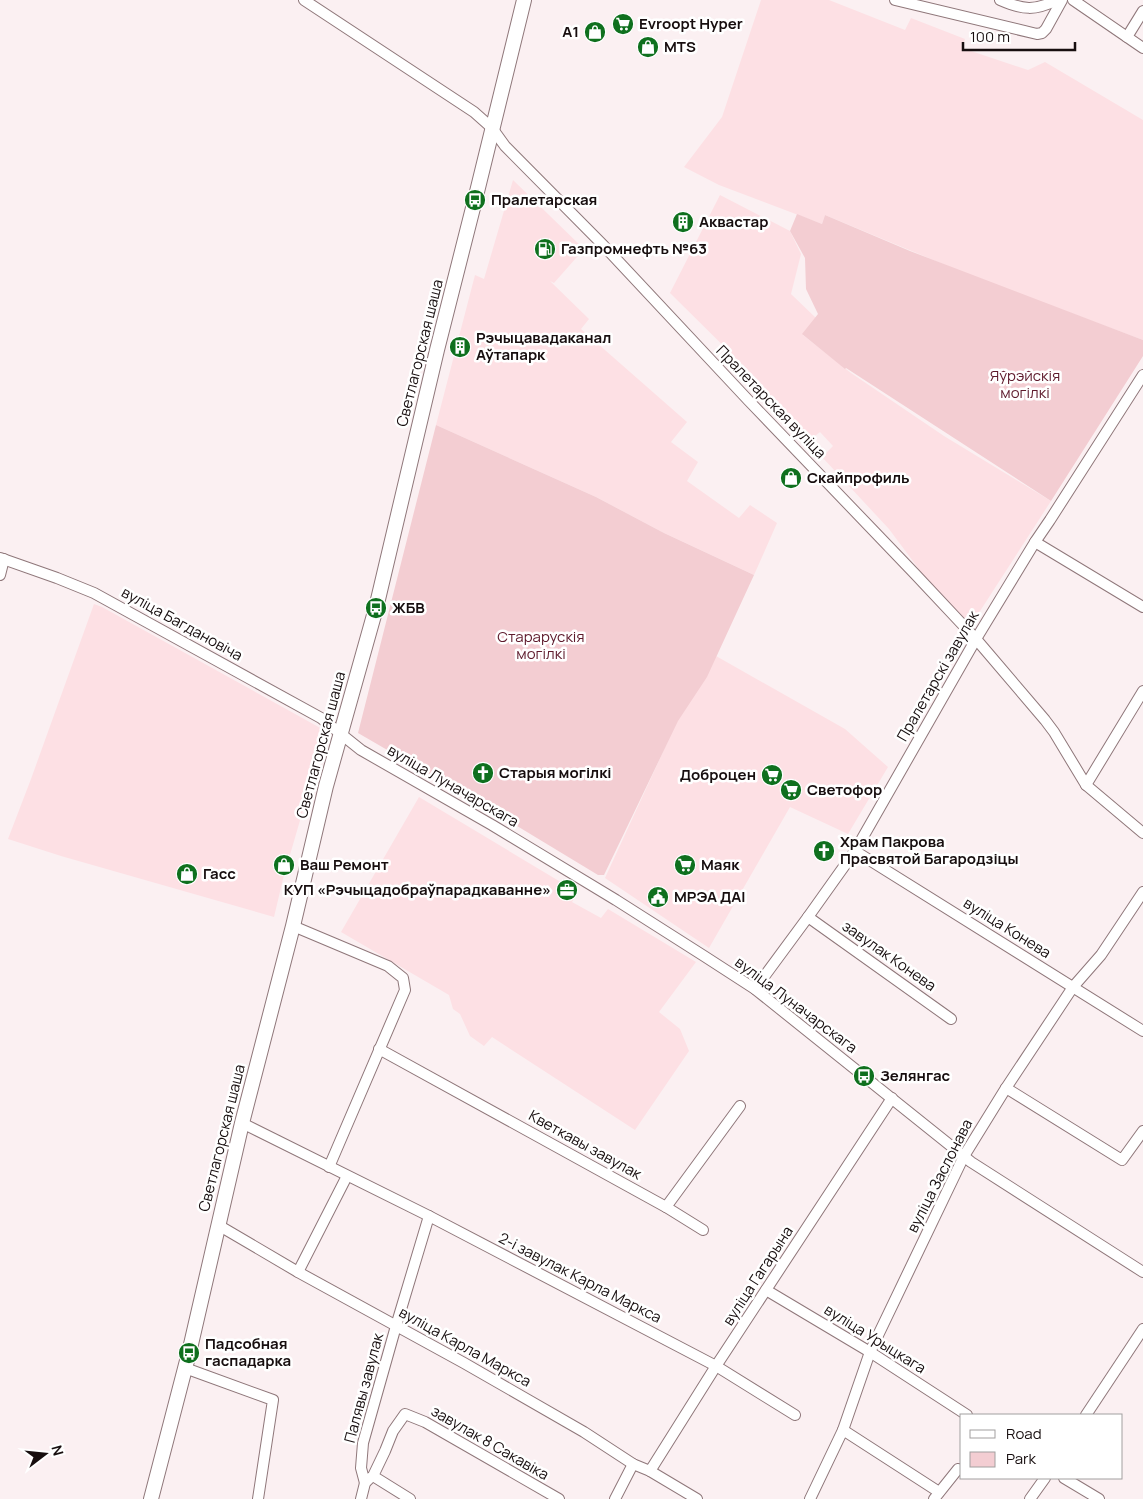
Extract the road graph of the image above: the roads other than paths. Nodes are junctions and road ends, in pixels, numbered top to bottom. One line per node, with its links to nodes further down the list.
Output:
1 (304, 0): 11 (street, Пралетарская вуліца)
2 (524, 0): 11 (main road, Светлагорская шаша)
3 (895, 0): 6 (street)
4 (1000, 0): 5 (street)
5 (1057, 0)
6 (1062, 0)
7 (1074, 0): 9 (street)
8 (1143, 11): 9 (street)
9 (1127, 37): 10 (street)
10 (1143, 48)
11 (492, 128): 17 (street, Пралетарская вуліца); 19 (main road, Светлагорская шаша)
12 (1143, 375): 13 (street, Пралетарскі завулак)
13 (1035, 542): 16 (street); 17 (street, Пралетарскі завулак)
14 (2, 559): 15 (street); 19 (street, вуліца Багдановіча)
15 (0, 575)
16 (1143, 608)
17 (976, 639): 20 (street, Пралетарская вуліца); 22 (street, Пралетарскі завулак)
18 (1143, 691): 20 (street)
19 (340, 735): 25 (main road, Светлагорская шаша); 27 (street, вуліца Луначарскага)
20 (1086, 785): 21 (street, Пралетарская вуліца)
21 (1143, 833)
22 (855, 851): 24 (street, Пралетарскі завулак); 26 (street, вуліца Конева)
23 (1143, 892): 26 (street, вуліца Заслонава)
24 (808, 917): 27 (street, Пралетарскі завулак); 28 (street, завулак Конева)
25 (293, 926): 30 (street); 34 (main road, Светлагорская шаша)
26 (1073, 987): 29 (street, вуліца Конева); 31 (street, вуліца Заслонава)
27 (755, 989): 32 (street, вуліца Луначарскага)
28 (952, 1019)
29 (1143, 1030)
30 (379, 1049): 37 (street); 39 (street, Кветкавы завулак)
31 (1006, 1088): 35 (street); 36 (street, вуліца Заслонава)
32 (892, 1098): 36 (street, вуліца Луначарскага); 45 (street, вуліца Гагарына)
33 (740, 1106): 39 (street)
34 (242, 1122): 37 (street, 2-і завулак Карла Маркса); 41 (main road, Светлагорская шаша)
35 (1143, 1131)
36 (964, 1156): 44 (street, вуліца Луначарскага); 48 (street, вуліца Заслонава)
37 (329, 1167): 38 (street, 2-і завулак Карла Маркса)
38 (347, 1176): 40 (street, 2-і завулак Карла Маркса); 43 (street)
39 (666, 1207): 42 (street, Кветкавы завулак)
40 (428, 1216): 46 (street, Палявы завулак); 49 (street, 2-і завулак Карла Маркса)
41 (218, 1225): 43 (street, вуліца Карла Маркса); 50 (main road, Светлагорская шаша)
42 (703, 1230)
43 (298, 1272): 46 (street, вуліца Карла Маркса)
44 (1143, 1272)
45 (766, 1290): 48 (street, вуліца Урыцкага); 49 (street, вуліца Гагарына)
46 (396, 1326): 55 (street, вуліца Карла Маркса); 58 (street, Палявы завулак)
47 (1143, 1329): 52 (street)
48 (870, 1352): 51 (street, вуліца Урыцкага); 54 (street, вуліца Заслонава)
49 (716, 1366): 53 (street, 2-і завулак Карла Маркса); 57 (street, вуліца Гагарына)
50 (185, 1368): 62 (main road, Светлагорская шаша); 63 (street)
51 (965, 1414)
52 (1087, 1414)
53 (795, 1415)
54 (843, 1430): 61 (street); 69 (street, вуліца Заслонава)
55 (633, 1464): 57 (street, вуліца Карла Маркса); 67 (street)
56 (958, 1469): 61 (street)
57 (650, 1471): 68 (street, вуліца Карла Маркса)
58 (369, 1479): 64 (street, Палявы завулак); 65 (street); 66 (street, завулак 8 Сакавіка)
59 (1044, 1479): 70 (street)
60 (1066, 1479): 71 (street)
61 (937, 1496)
62 (151, 1499)
63 (258, 1499)
64 (361, 1499)
65 (410, 1499)
66 (559, 1499)
67 (615, 1499)
68 (697, 1499)
69 (810, 1499)
70 (1030, 1499)
71 (1099, 1499)

